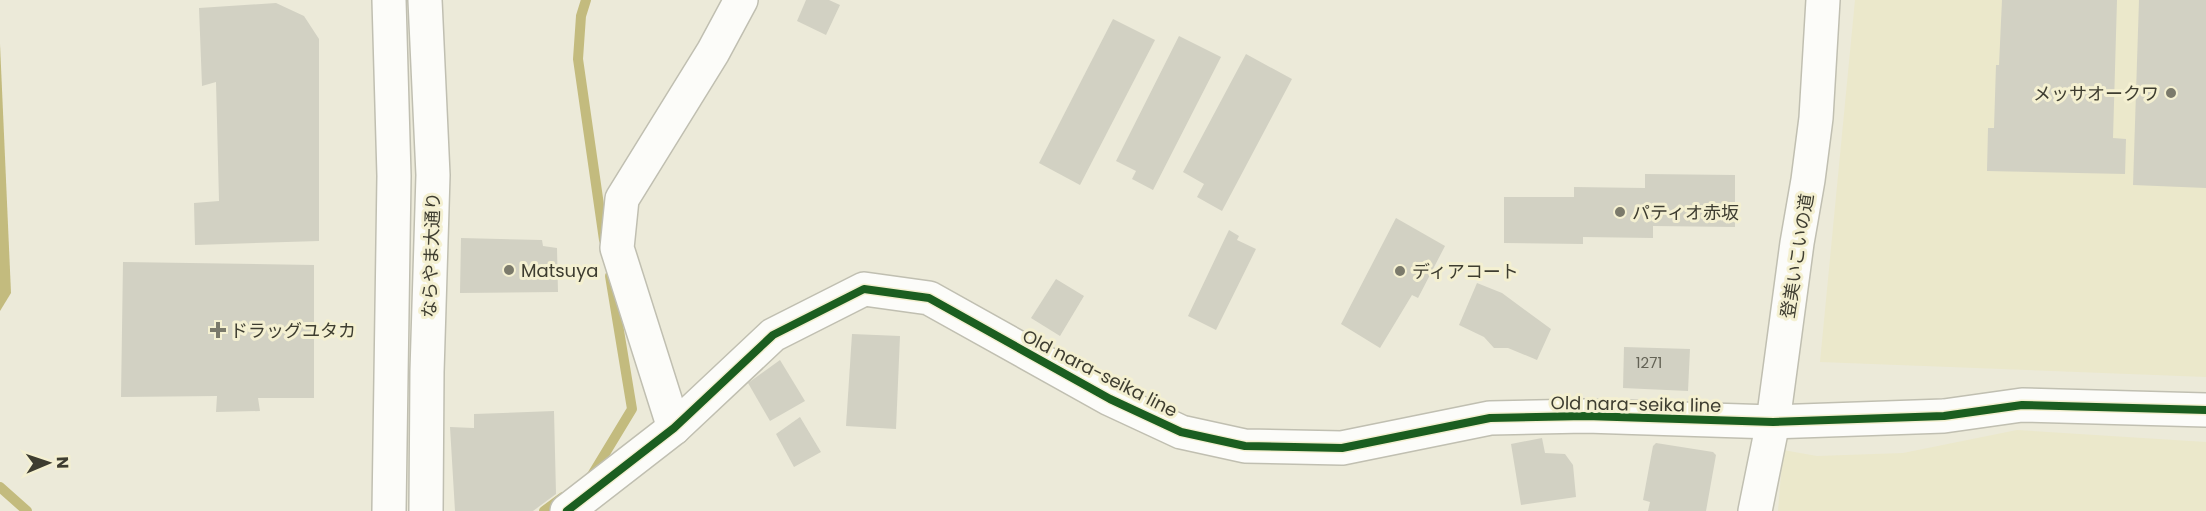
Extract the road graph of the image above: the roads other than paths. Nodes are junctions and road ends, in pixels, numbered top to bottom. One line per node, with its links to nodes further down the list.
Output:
1 (389, 0): 8 (street)
2 (425, 0): 9 (street, ならやま大通り)
3 (741, 0): 7 (street)
4 (1823, 0): 6 (street, 登美いこいの道)
5 (2206, 410): 6 (street, Old nara-seika line)
6 (1773, 422): 7 (street, Old nara-seika line); 11 (street, 登美いこいの道)
7 (674, 428): 10 (street, Old nara-seika line)
8 (389, 511)
9 (426, 511)
10 (567, 511)
11 (1755, 511)

